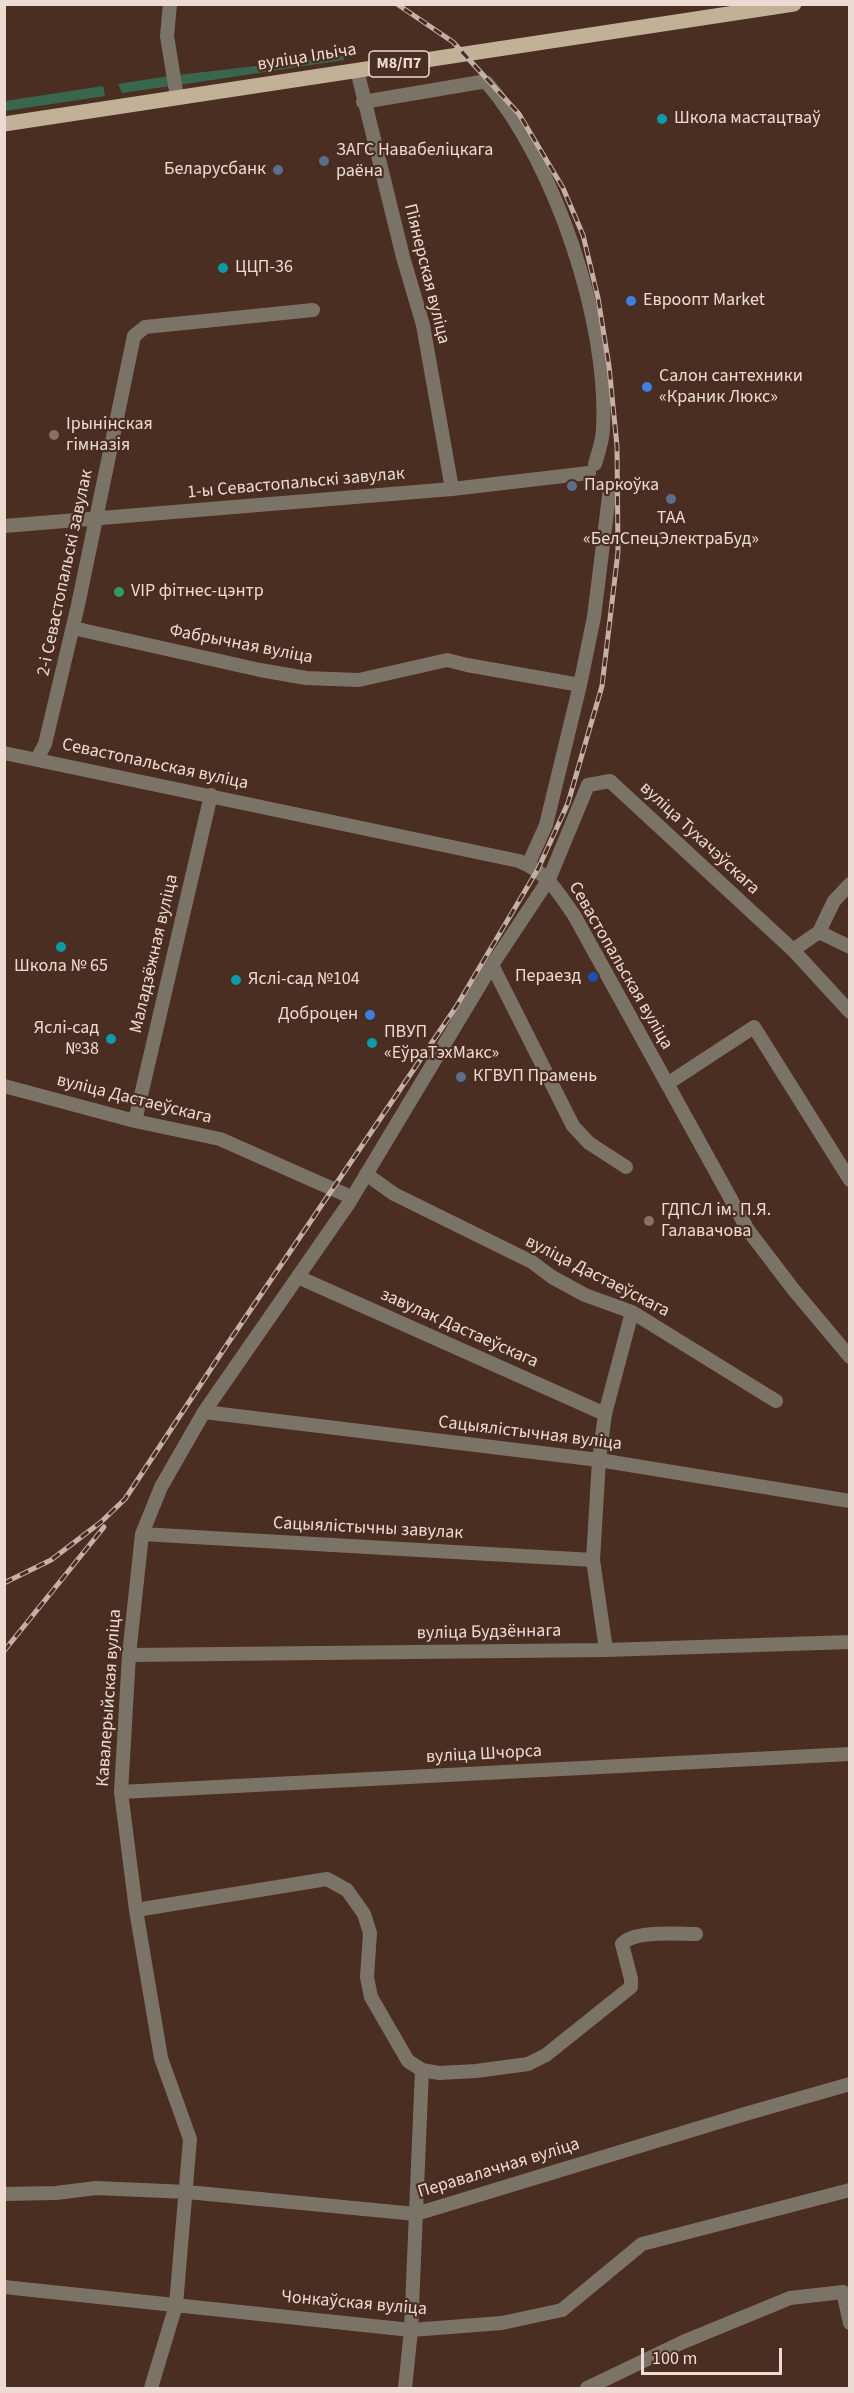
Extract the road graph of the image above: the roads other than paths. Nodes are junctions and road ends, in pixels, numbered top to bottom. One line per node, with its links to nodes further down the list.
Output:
1 (170, 4): 4 (street)
2 (794, 4): 3 (main road, вуліца Ільіча / М8/П7)
3 (357, 70): 4 (main road, вуліца Ільіча / М8/П7); 5 (street, Піянерская вуліца)
4 (177, 98): 6 (main road, вуліца Ільіча / М8/П7)
5 (363, 102): 9 (street, Піянерская вуліца); 9 (street, 1-ы Севастопальскі завулак)
6 (4, 124)
7 (313, 310): 10 (street, 2-і Севастопальскі завулак)
8 (610, 488): 13 (street)
9 (452, 489): 10 (street, 1-ы Севастопальскі завулак)
10 (97, 518): 11 (street, 1-ы Севастопальскі завулак); 12 (street, 2-і Севастопальскі завулак)
11 (4, 526)
12 (73, 628): 13 (street, Фабрычная вуліца); 15 (street, 2-і Севастопальскі завулак)
13 (580, 685): 17 (street)
14 (4, 753): 15 (street, Севастопальская вуліца)
15 (37, 759): 16 (street, Севастопальская вуліца)
16 (211, 795): 17 (street, Севастопальская вуліца); 27 (street, Маладзёжная вуліца)
17 (528, 865): 18 (street, Севастопальская вуліца)
18 (549, 879): 22 (street, вуліца Тухачэўскага); 23 (street); 25 (street, Севастопальская вуліца)
19 (849, 884): 20 (street)
20 (819, 932): 21 (street); 22 (street)
21 (849, 947)
22 (793, 950): 24 (street, вуліца Тухачэўскага)
23 (492, 966): 28 (street); 29 (street)
24 (849, 1012)
25 (667, 1084): 30 (street); 34 (street, Севастопальская вуліца)
26 (4, 1086): 27 (street, вуліца Дастаеўскага)
27 (135, 1121): 31 (street, вуліца Дастаеўскага)
28 (626, 1167)
29 (366, 1174): 31 (street); 33 (street, вуліца Дастаеўскага)
30 (849, 1180)
31 (350, 1200): 32 (street, Кавалерыйская вуліца)
32 (298, 1277): 36 (street, Кавалерыйская вуліца); 37 (street, завулак Дастаеўскага)
33 (633, 1312): 35 (street, вуліца Дастаеўскага); 37 (street)
34 (849, 1357)
35 (776, 1401)
36 (204, 1412): 38 (street, Сацыялістычная вуліца); 40 (street, Кавалерыйская вуліца)
37 (605, 1414): 38 (street)
38 (599, 1460): 39 (street, Сацыялістычная вуліца); 41 (street)
39 (849, 1501)
40 (142, 1534): 41 (street, Сацыялістычны завулак); 44 (street, Кавалерыйская вуліца)
41 (593, 1560): 43 (street)
42 (849, 1642): 43 (street, вуліца Будзённага)
43 (606, 1650): 44 (street, вуліца Будзённага)
44 (129, 1655): 46 (street, Кавалерыйская вуліца)
45 (849, 1754): 46 (street, вуліца Шчорса)
46 (121, 1792): 47 (street, Кавалерыйская вуліца)
47 (136, 1910): 49 (street); 52 (street, Кавалерыйская вуліца)
48 (696, 1934): 49 (street)
49 (422, 2070): 54 (street)
50 (849, 2084): 54 (street, Перавалачная вуліца)
51 (849, 2190): 58 (street, Чонкаўская вуліца)
52 (187, 2192): 53 (street, Перавалачная вуліца); 54 (street, Перавалачная вуліца); 56 (street, Кавалерыйская вуліца)
53 (4, 2194)
54 (416, 2214): 58 (street)
55 (4, 2287): 56 (street, Чонкаўская вуліца)
56 (176, 2305): 58 (street, Чонкаўская вуліца); 59 (street, Кавалерыйская вуліца)
57 (849, 2323): 61 (street)
58 (411, 2330): 60 (street)
59 (151, 2388)
60 (405, 2388)
61 (587, 2388)

